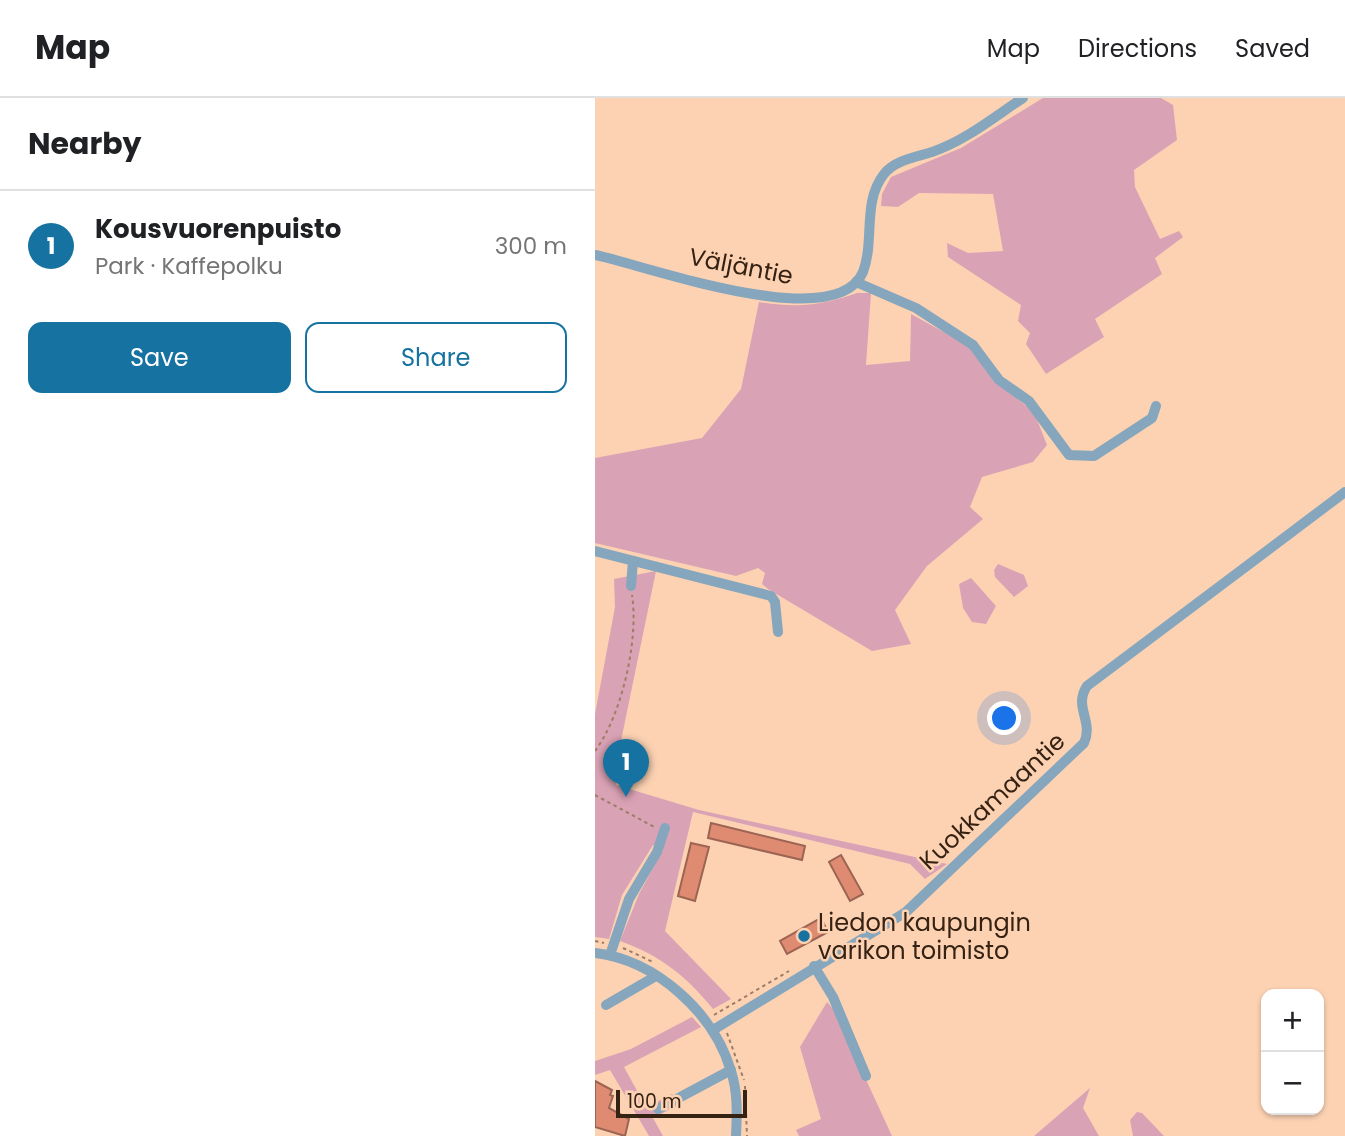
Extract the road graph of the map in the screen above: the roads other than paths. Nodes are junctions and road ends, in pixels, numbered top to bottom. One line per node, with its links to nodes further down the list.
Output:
1 (1023, 98): 3 (street)
2 (595, 255): 3 (street, Väljäntie)
3 (856, 282): 4 (street)
4 (1156, 405)
5 (1345, 492): 13 (street, Kuokkamaantie)
6 (595, 551): 7 (street)
7 (633, 561): 8 (street); 9 (street)
8 (631, 586)
9 (779, 632)
10 (664, 832): 11 (street)
11 (611, 950): 12 (street); 14 (street)
12 (595, 953)
13 (814, 966): 16 (street, Kuokkamaantie); 18 (street)
14 (656, 975): 15 (street); 16 (street)
15 (606, 1005)
16 (713, 1030): 17 (street)
17 (731, 1070): 19 (street); 20 (street)
18 (866, 1076)
19 (658, 1109)
20 (736, 1136)

